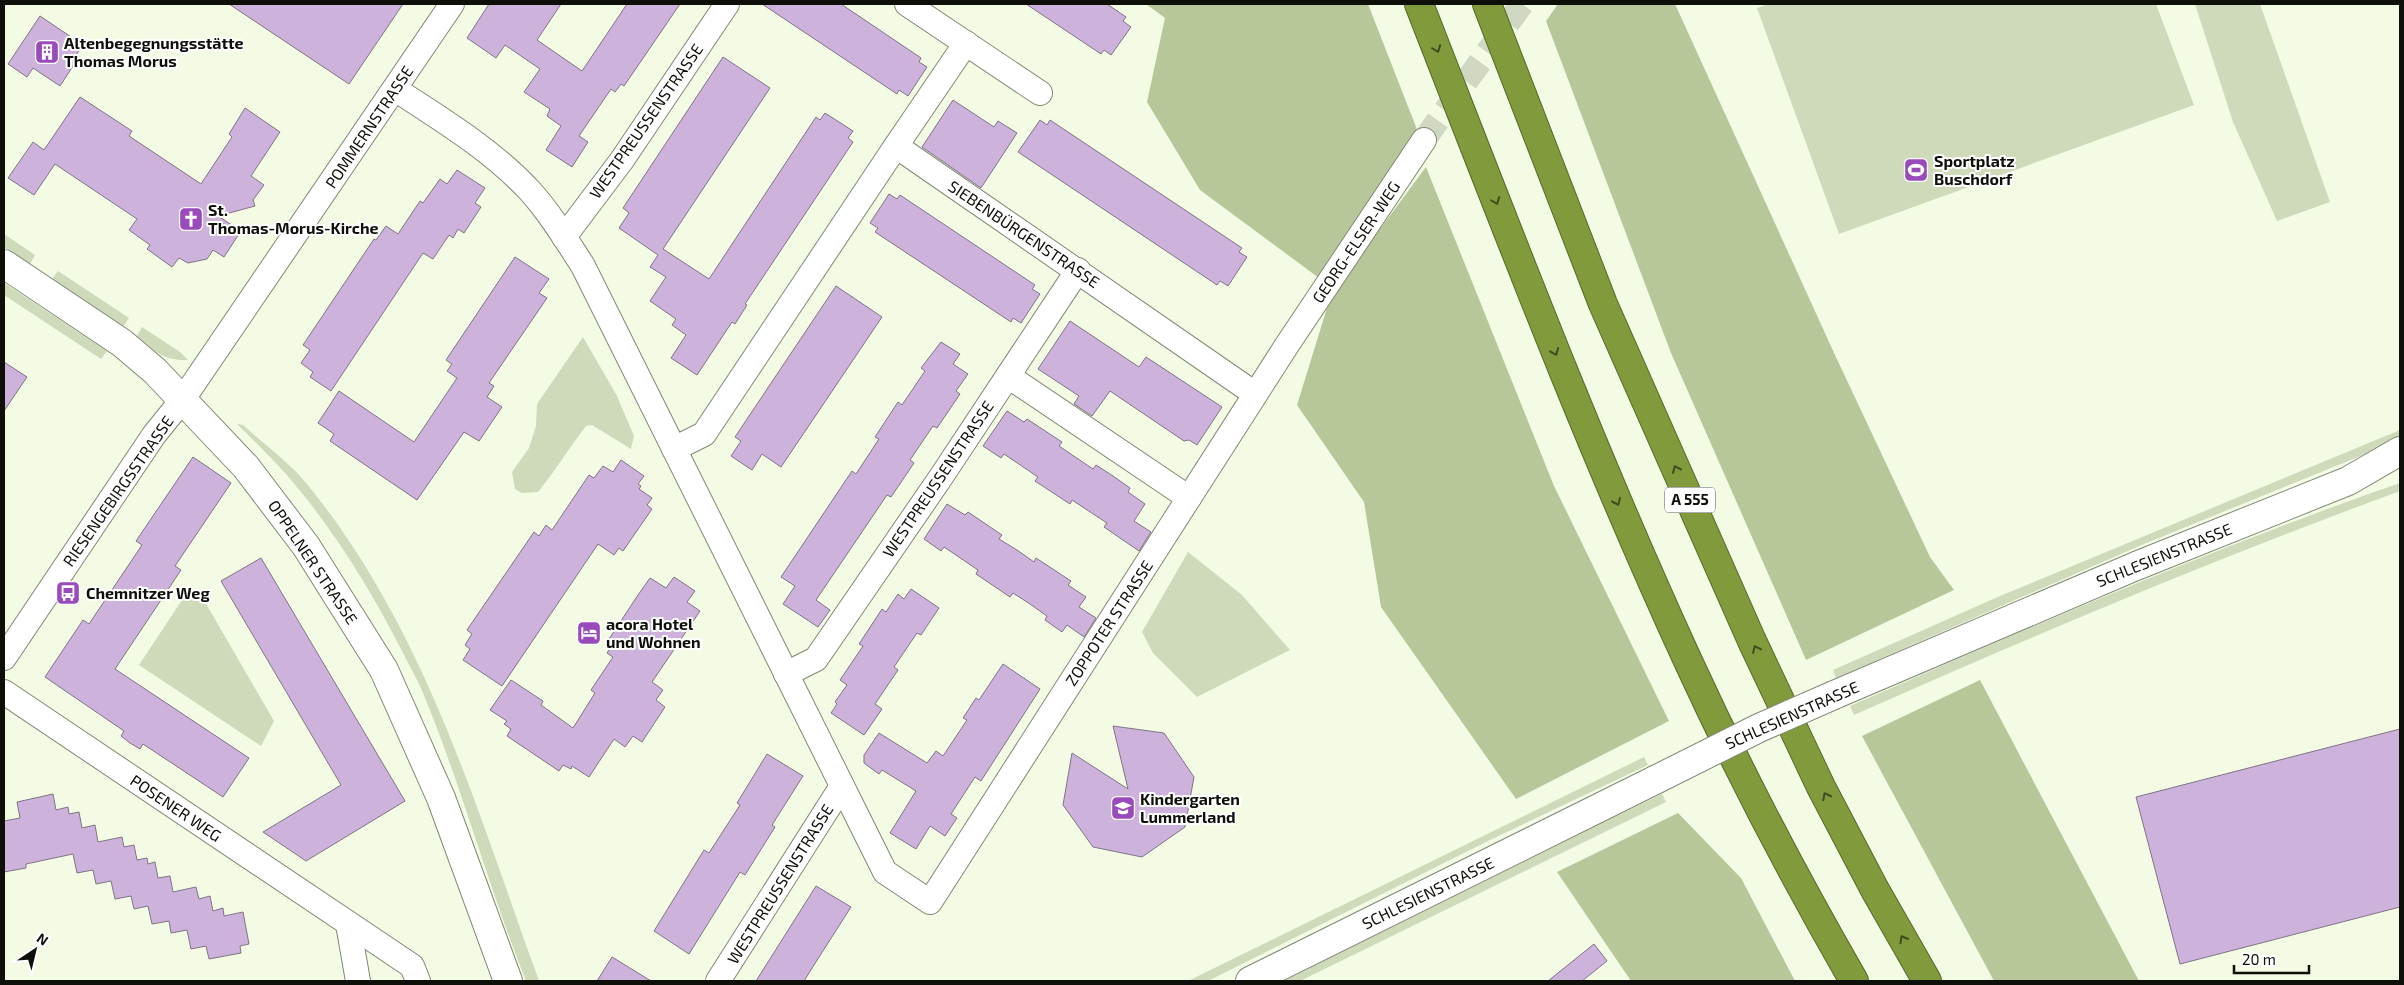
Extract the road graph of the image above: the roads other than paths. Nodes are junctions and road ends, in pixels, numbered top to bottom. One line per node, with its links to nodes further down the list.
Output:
1 (452, 4): 7 (street, POMMERNSTRASSE)
2 (727, 4): 11 (street, WESTPREUSSENSTRASSE)
3 (907, 4): 6 (street)
4 (1419, 4): 34 (highway, one-way to 34)
5 (1487, 4): 35 (highway, A 555, one-way to 5)
6 (966, 43): 8 (street); 10 (street)
7 (395, 89): 11 (street, WESTPREUSSENSTRASSE); 17 (street, POMMERNSTRASSE)
8 (1040, 93)
9 (1424, 140): 14 (street, GEORG-ELSER-WEG)
10 (896, 146): 13 (street, SIEBENBÜRGENSTRASSE); 18 (street)
11 (564, 237): 18 (street, WESTPREUSSENSTRASSE)
12 (4, 264): 17 (street, OPPELNER STRASSE)
13 (1078, 270): 15 (street, WESTPREUSSENSTRASSE); 16 (street, SIEBENBÜRGENSTRASSE)
14 (1287, 345): 16 (street, ZOPPOTER STRASSE)
15 (1008, 376): 22 (street); 24 (street, WESTPREUSSENSTRASSE)
16 (1256, 394): 22 (street, ZOPPOTER STRASSE)
17 (183, 399): 23 (street, RIESENGEBIRGSSTRASSE); 31 (street, OPPELNER STRASSE)
18 (674, 449): 24 (street, WESTPREUSSENSTRASSE)
19 (2400, 451): 21 (street, SCHLESIENSTRASSE)
20 (2400, 470): 21 (street, SCHLESIENSTRASSE)
21 (2348, 481): 33 (street, SCHLESIENSTRASSE, bridge)
22 (1189, 498): 27 (street, ZOPPOTER STRASSE)
23 (4, 658)
24 (786, 674): 26 (street, WESTPREUSSENSTRASSE)
25 (4, 692): 28 (street, POSENER WEG)
26 (842, 786): 27 (street, WESTPREUSSENSTRASSE); 32 (street, WESTPREUSSENSTRASSE)
27 (930, 902)
28 (348, 924): 29 (street); 30 (street, POSENER WEG)
29 (358, 981)
30 (418, 981)
31 (509, 981)
32 (718, 981)
33 (1250, 981)
34 (1854, 981)
35 (1927, 981)

